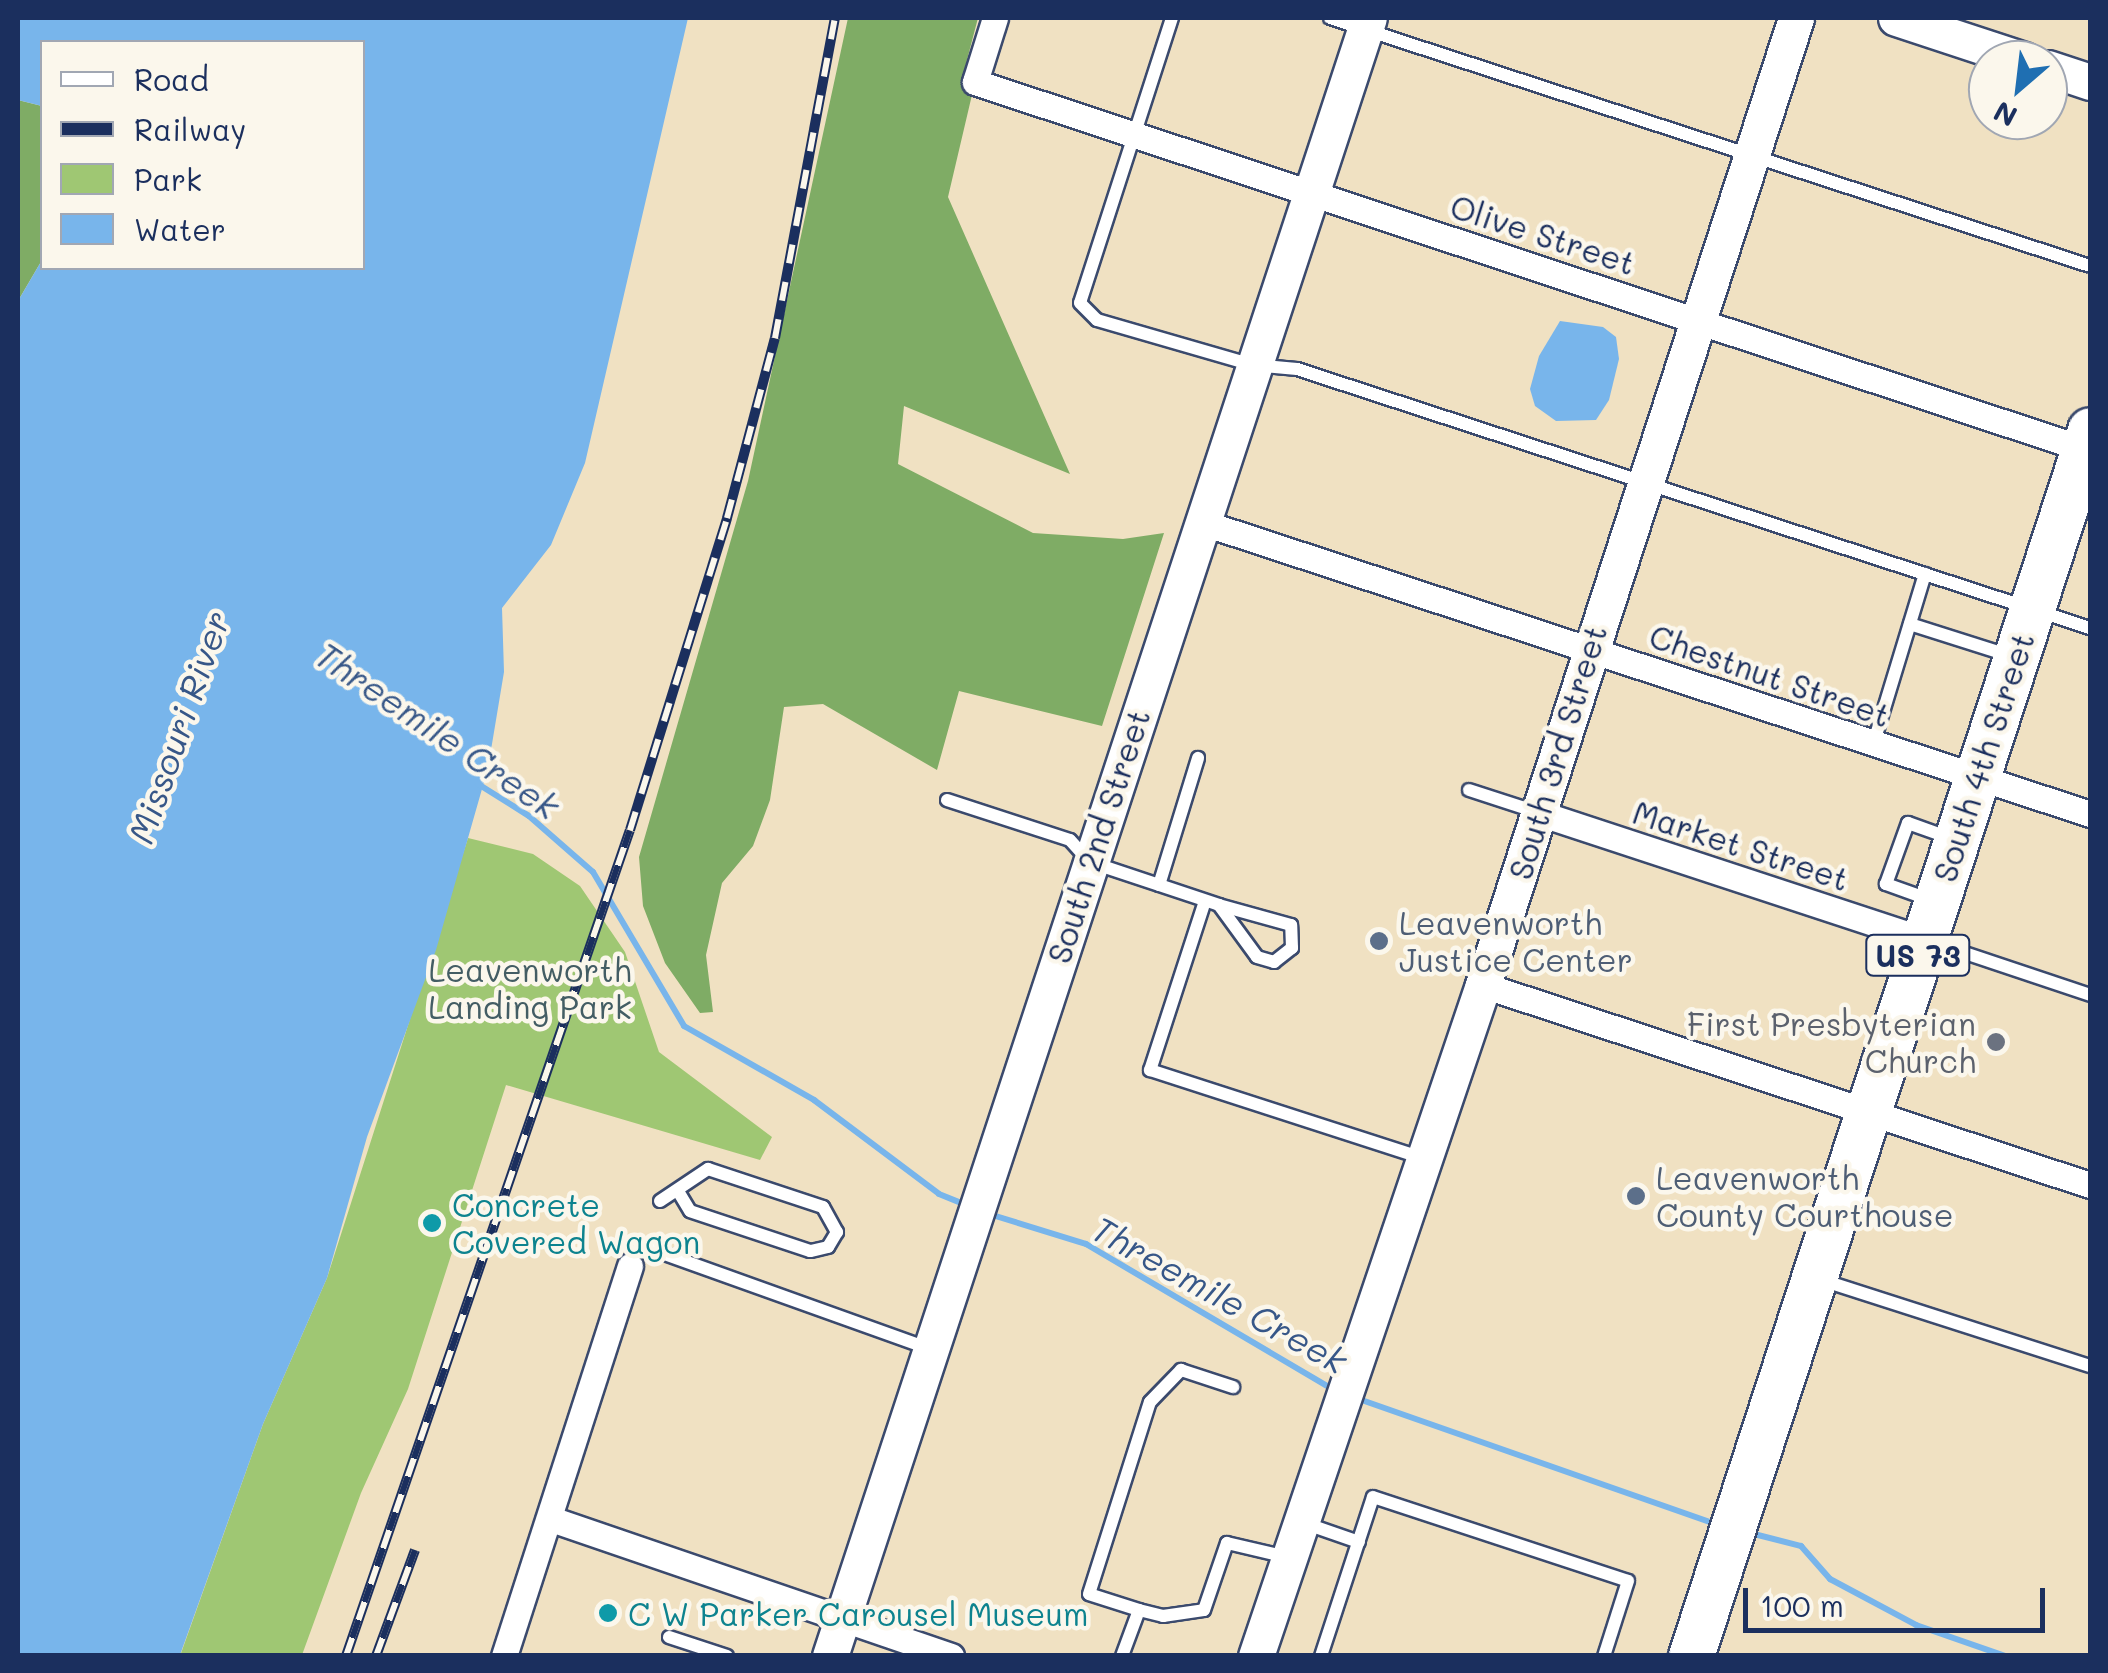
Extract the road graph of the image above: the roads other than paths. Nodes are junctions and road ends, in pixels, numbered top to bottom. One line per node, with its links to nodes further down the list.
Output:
1 (996, 18): 8 (street, Olive Street)
2 (1172, 18): 8 (lane)
3 (1330, 18): 6 (lane)
4 (1796, 18): 9 (street, South 3rd Street)
5 (1896, 18): 7 (street)
6 (1367, 23): 9 (lane); 10 (street, South 2nd Street)
7 (1968, 42)
8 (1134, 134): 10 (street, Olive Street); 13 (lane)
9 (1751, 157): 11 (lane); 12 (street, South 3rd Street)
10 (1310, 193): 12 (street, Olive Street); 13 (street, South 2nd Street)
11 (2090, 266)
12 (1699, 318): 14 (street, Olive Street); 15 (street, South 3rd Street)
13 (1253, 364): 15 (lane); 16 (street, South 2nd Street)
14 (2088, 443): 18 (highway, South 4th Street / US 73)
15 (1644, 482): 17 (lane); 21 (street, South 3rd Street)
16 (1201, 522): 21 (street, Chestnut Street); 30 (street, South 2nd Street)
17 (1925, 574): 18 (lane); 19 (lane)
18 (2031, 609): 20 (lane); 22 (highway, South 4th Street / US 73)
19 (1910, 624): 22 (lane); 23 (lane)
20 (2090, 628)
21 (1588, 648): 23 (street, Chestnut Street); 28 (street, South 3rd Street)
22 (2015, 657): 25 (highway, South 4th Street / US 73)
23 (1873, 745): 25 (street, Chestnut Street)
24 (1198, 758): 31 (lane)
25 (1974, 780): 29 (street, Chestnut Street); 33 (highway, South 4th Street / US 73)
26 (1469, 790): 28 (lane)
27 (946, 800): 30 (lane)
28 (1539, 813): 33 (street, Market Street); 34 (street, South 3rd Street)
29 (2090, 814)
30 (1090, 862): 31 (lane); 43 (street, South 2nd Street)
31 (1159, 885): 32 (lane)
32 (1212, 903): 32 (lane); 37 (lane)
33 (1929, 920): 35 (lane); 36 (highway, South 4th Street / US 73)
34 (1483, 985): 36 (street); 37 (street, South 3rd Street)
35 (2090, 995)
36 (1864, 1113): 38 (street); 42 (highway, South 4th Street / US 73)
37 (1424, 1159): 47 (street, South 3rd Street)
38 (2090, 1184)
39 (678, 1193): 39 (lane); 40 (lane)
40 (660, 1201)
41 (639, 1257): 43 (lane); 46 (street)
42 (1810, 1276): 44 (lane); 61 (highway, South 4th Street / US 73)
43 (928, 1348): 51 (street, South 2nd Street)
44 (2090, 1366)
45 (1232, 1387): 50 (lane)
46 (551, 1520): 51 (street); 53 (street)
47 (1302, 1522): 48 (lane); 49 (street, South 3rd Street)
48 (1359, 1542): 59 (lane); 60 (lane)
49 (1290, 1557): 50 (lane); 58 (street, South 3rd Street)
50 (1139, 1610): 57 (lane)
51 (842, 1618): 55 (street, South 2nd Street); 56 (street)
52 (669, 1637): 54 (lane)
53 (504, 1656)
54 (726, 1656)
55 (830, 1656)
56 (951, 1656)
57 (1122, 1656)
58 (1256, 1656)
59 (1321, 1656)
60 (1604, 1656)
61 (1691, 1656)

